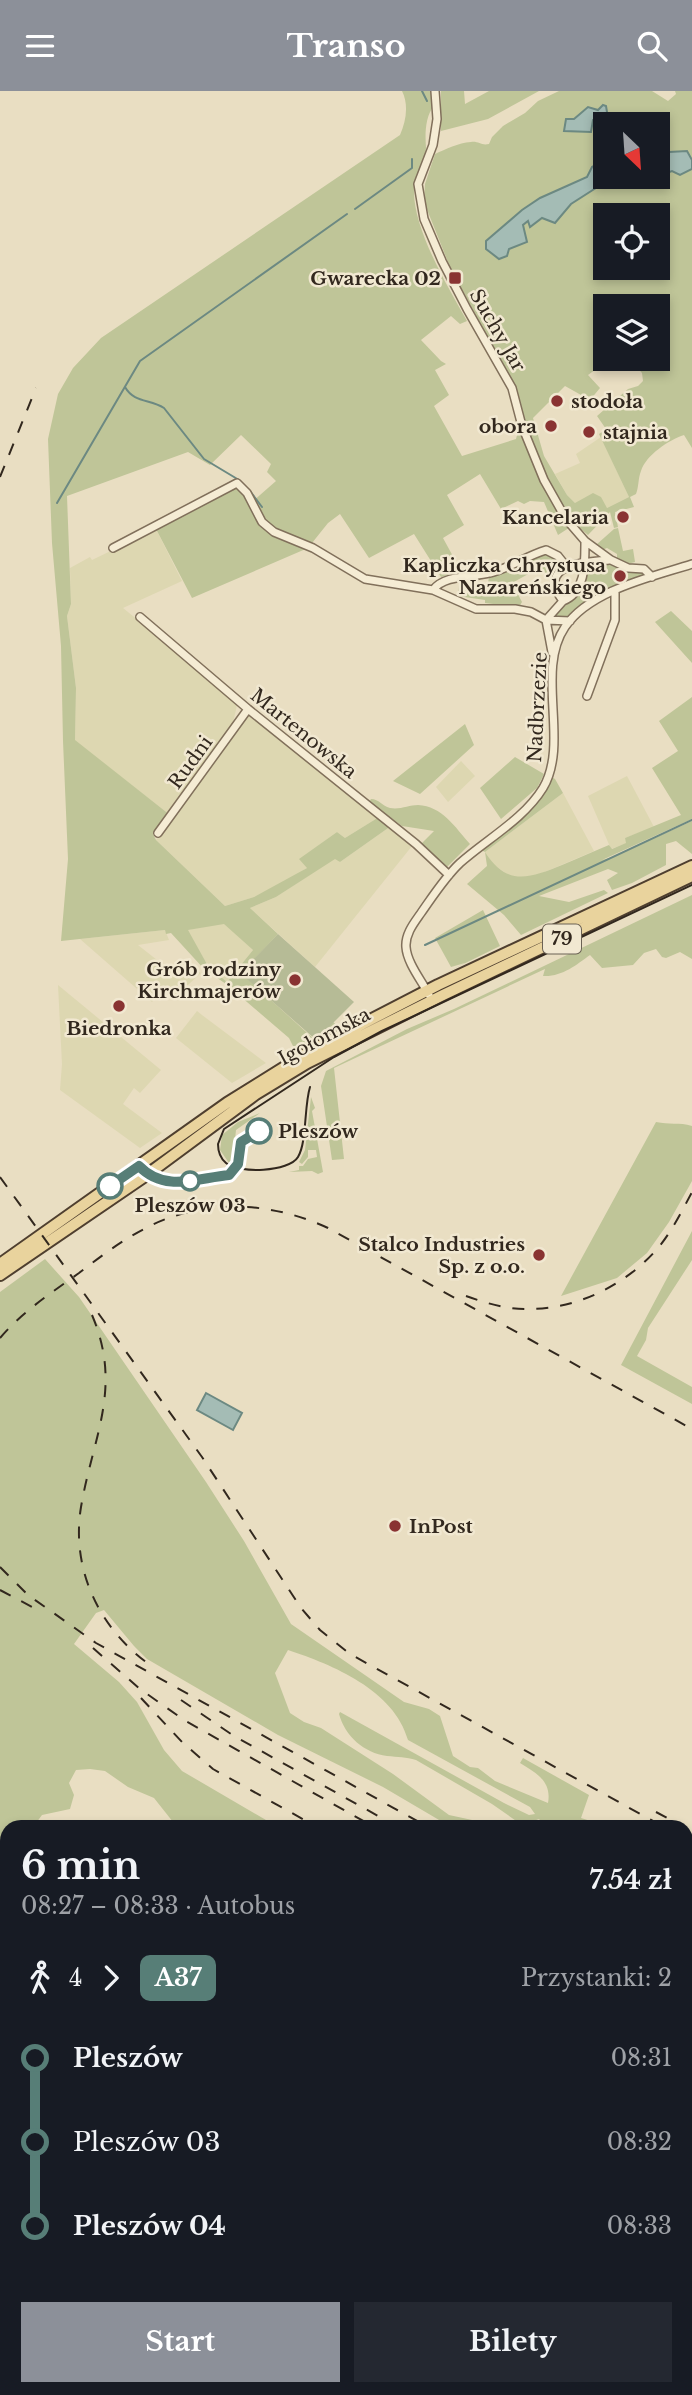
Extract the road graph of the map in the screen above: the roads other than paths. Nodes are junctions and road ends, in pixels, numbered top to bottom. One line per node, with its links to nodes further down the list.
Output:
1 (435, 91): 2 (street, Suchy Jar)
2 (585, 541): 4 (street, Suchy Jar); 5 (street)
3 (113, 548): 9 (street)
4 (611, 560): 5 (street); 8 (street, Suchy Jar)
5 (583, 562): 7 (street); 11 (street)
6 (692, 564): 8 (street, Nadbrzezie)
7 (566, 566): 9 (street); 11 (street)
8 (652, 577): 10 (street, Nadbrzezie)
9 (433, 590): 13 (street)
10 (615, 591): 14 (street, Nadbrzezie); 16 (street)
11 (563, 601): 13 (street)
12 (140, 617): 17 (street, Martenowska)
13 (546, 620): 14 (street); 15 (street)
14 (570, 621): 15 (street, Nadbrzezie)
15 (552, 653): 20 (street, Nadbrzezie)
16 (587, 696)
17 (248, 709): 18 (street, Rudni); 20 (street, Martenowska)
18 (158, 833)
19 (692, 866): 22 (main road, Igołomska / 79)
20 (449, 875): 22 (street, Nadbrzezie)
21 (692, 876): 22 (main road, Igołomska / 79)
22 (429, 995): 23 (main road, Igołomska / 79); 24 (main road, Igołomska / 79)
23 (0, 1264)
24 (0, 1275)

